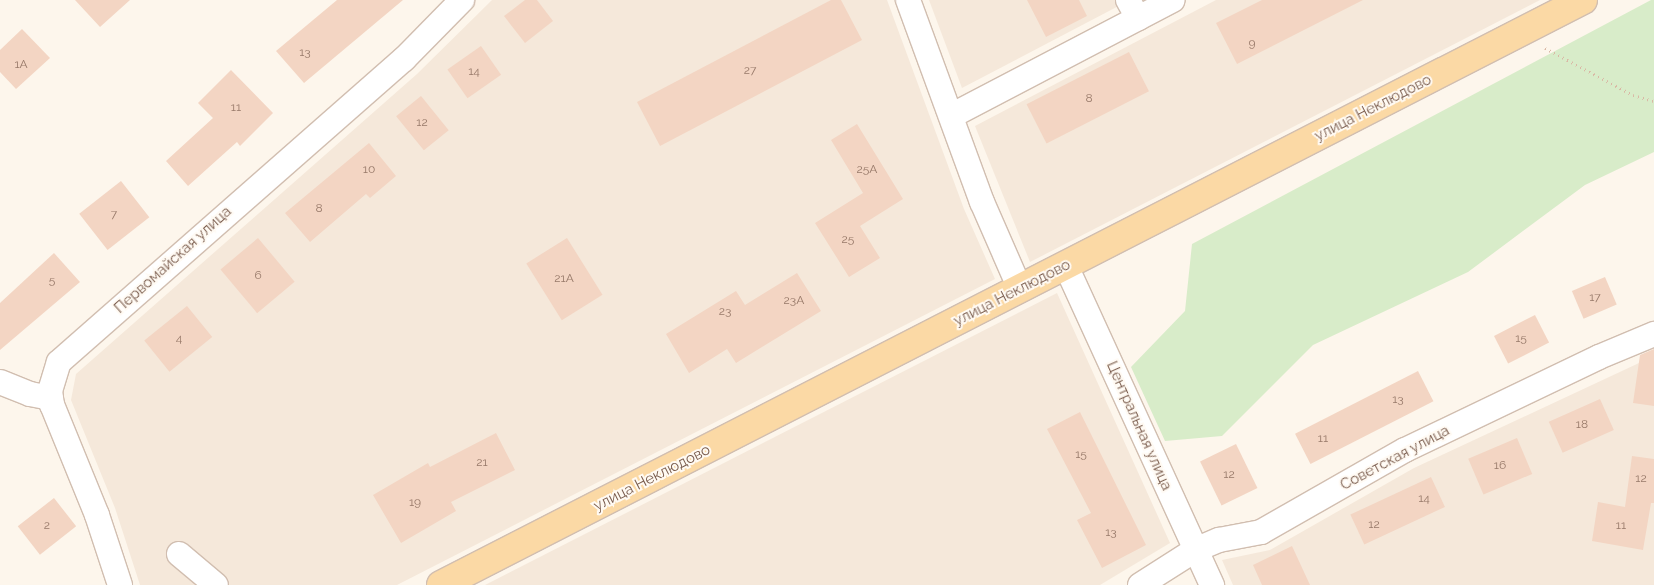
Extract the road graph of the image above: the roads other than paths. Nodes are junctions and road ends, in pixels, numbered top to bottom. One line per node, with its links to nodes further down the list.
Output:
1 (462, 0): 11 (street, Первомайская улица)
2 (908, 0): 6 (street)
3 (1173, 0): 5 (street)
4 (1583, 0): 7 (main road, улица Неклюдово)
5 (1133, 9): 6 (street)
6 (951, 116): 8 (street)
7 (1066, 266): 8 (main road, улица Неклюдово); 12 (street, Центральная улица)
8 (1020, 289): 16 (main road, улица Неклюдово)
9 (1654, 334): 12 (street, Советская улица)
10 (0, 382): 11 (street)
11 (51, 398): 14 (street)
12 (1195, 550): 17 (street, Советская улица); 18 (street, Центральная улица)
13 (179, 554): 15 (street)
14 (120, 585)
15 (216, 585)
16 (441, 585)
17 (1140, 585)
18 (1212, 585)

